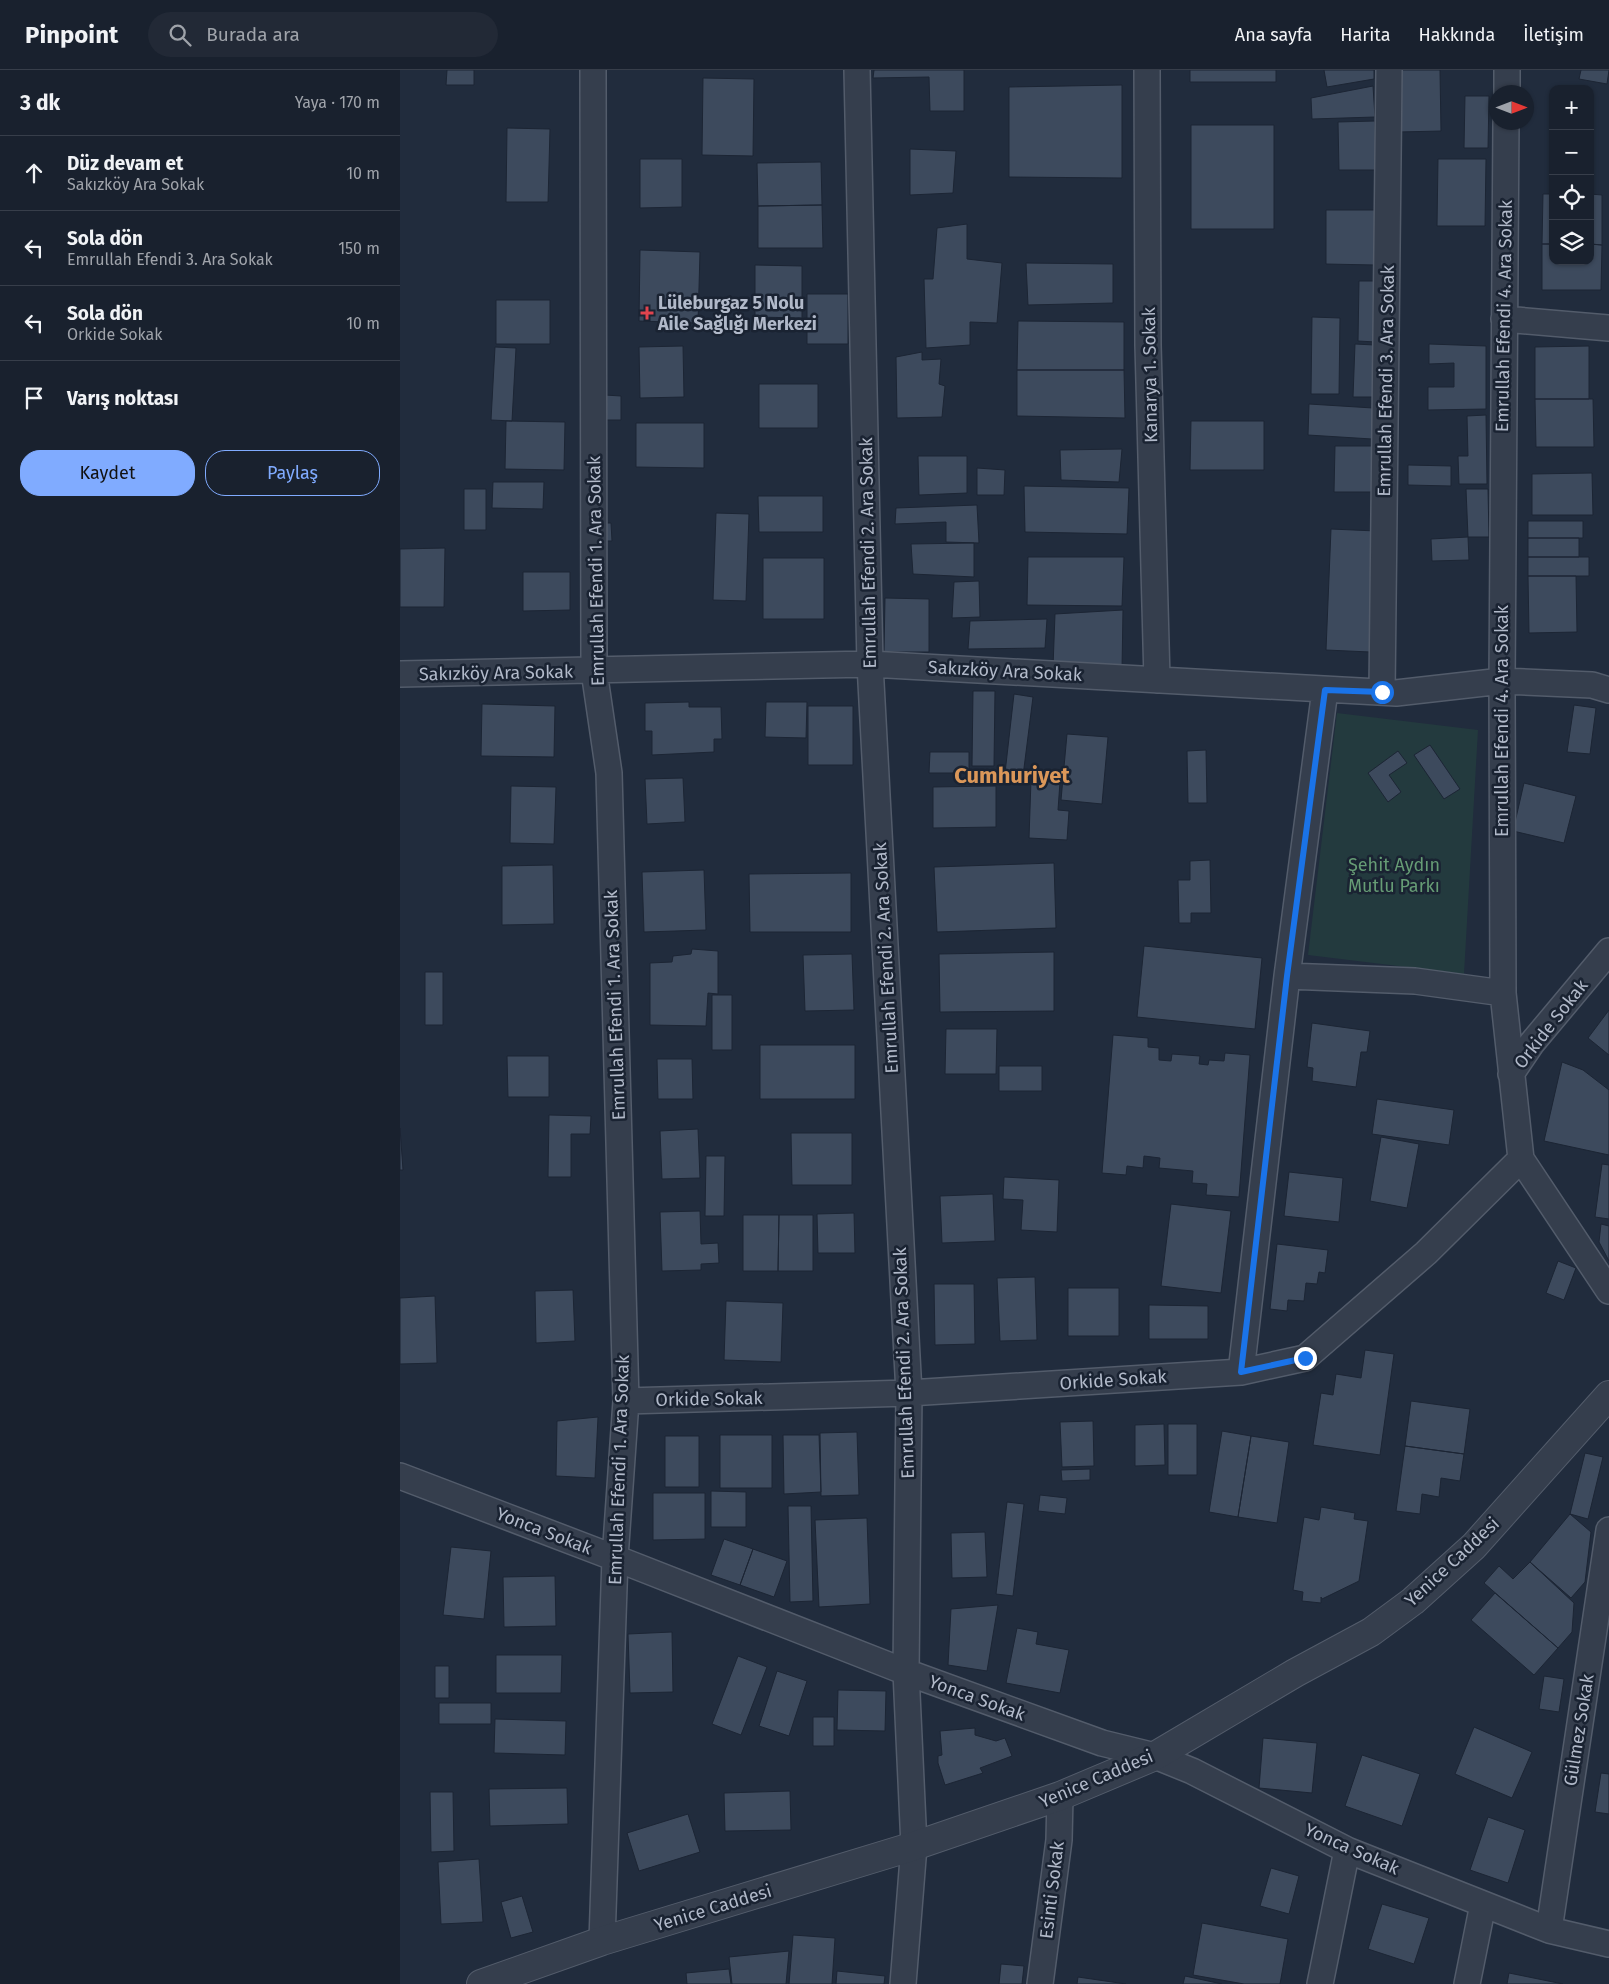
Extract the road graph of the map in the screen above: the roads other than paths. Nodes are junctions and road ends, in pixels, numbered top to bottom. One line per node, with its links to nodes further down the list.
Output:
1 (594, 70): 11 (street, Emrullah Efendi 1. Ara Sokak)
2 (857, 70): 10 (street, Emrullah Efendi 2. Ara Sokak)
3 (1147, 70): 13 (street, Kanarya 1. Sokak)
4 (1389, 70): 17 (street, Emrullah Efendi 3. Ara Sokak)
5 (1507, 70): 6 (street)
6 (1507, 85)
7 (1506, 130): 8 (street, Emrullah Efendi 4. Ara Sokak)
8 (1504, 319): 9 (street); 14 (street, Emrullah Efendi 4. Ara Sokak)
9 (1609, 328)
10 (870, 664): 11 (street, Sakızköy Ara Sokak); 13 (street, Sakızköy Ara Sokak); 25 (street, Emrullah Efendi 2. Ara Sokak)
11 (594, 671): 12 (street, Sakızköy Ara Sokak); 27 (street, Emrullah Efendi 1. Ara Sokak)
12 (400, 674)
13 (1157, 680): 15 (street, Sakızköy Ara Sokak)
14 (1502, 682): 16 (street, Sakızköy Ara Sokak); 17 (street, Sakızköy Ara Sokak); 20 (street, Emrullah Efendi 4. Ara Sokak)
15 (1325, 690): 17 (street, Sakızköy Ara Sokak); 19 (street)
16 (1609, 690)
17 (1382, 692)
18 (1609, 951): 21 (street, Orkide Sokak)
19 (1287, 976): 20 (street); 24 (street)
20 (1502, 993): 21 (street, Emrullah Efendi 4. Ara Sokak)
21 (1511, 1074): 22 (street, Emrullah Efendi 4. Ara Sokak)
22 (1521, 1159): 23 (street, Emrullah Efendi 4. Ara Sokak); 24 (street, Orkide Sokak)
23 (1609, 1292)
24 (1241, 1372): 25 (street, Orkide Sokak)
25 (909, 1393): 27 (street, Orkide Sokak); 31 (street, Emrullah Efendi 2. Ara Sokak)
26 (1609, 1395): 32 (street, Yenice Caddesi)
27 (626, 1401): 30 (street, Emrullah Efendi 1. Ara Sokak)
28 (400, 1476): 30 (street, Yonca Sokak)
29 (1609, 1530): 37 (street, Gülmez Sokak)
30 (615, 1558): 31 (street, Yonca Sokak); 38 (street, Emrullah Efendi 1. Ara Sokak)
31 (906, 1672): 32 (street, Yonca Sokak); 34 (street, Emrullah Efendi 2. Ara Sokak)
32 (1155, 1756): 33 (street, Yenice Caddesi); 35 (street, Yonca Sokak)
33 (1060, 1796): 34 (street, Yenice Caddesi); 42 (street, Esinti Sokak)
34 (914, 1846): 38 (street, Yenice Caddesi); 41 (street, Emrullah Efendi 2. Ara Sokak)
35 (1347, 1850): 36 (street, Yonca Sokak); 43 (street)
36 (1484, 1904): 37 (street, Yonca Sokak); 44 (street)
37 (1549, 1930): 39 (street, Yonca Sokak)
38 (602, 1941): 40 (street, Yenice Caddesi)
39 (1609, 1944)
40 (481, 1984)
41 (903, 1984)
42 (1040, 1984)
43 (1320, 1984)
44 (1467, 1984)

